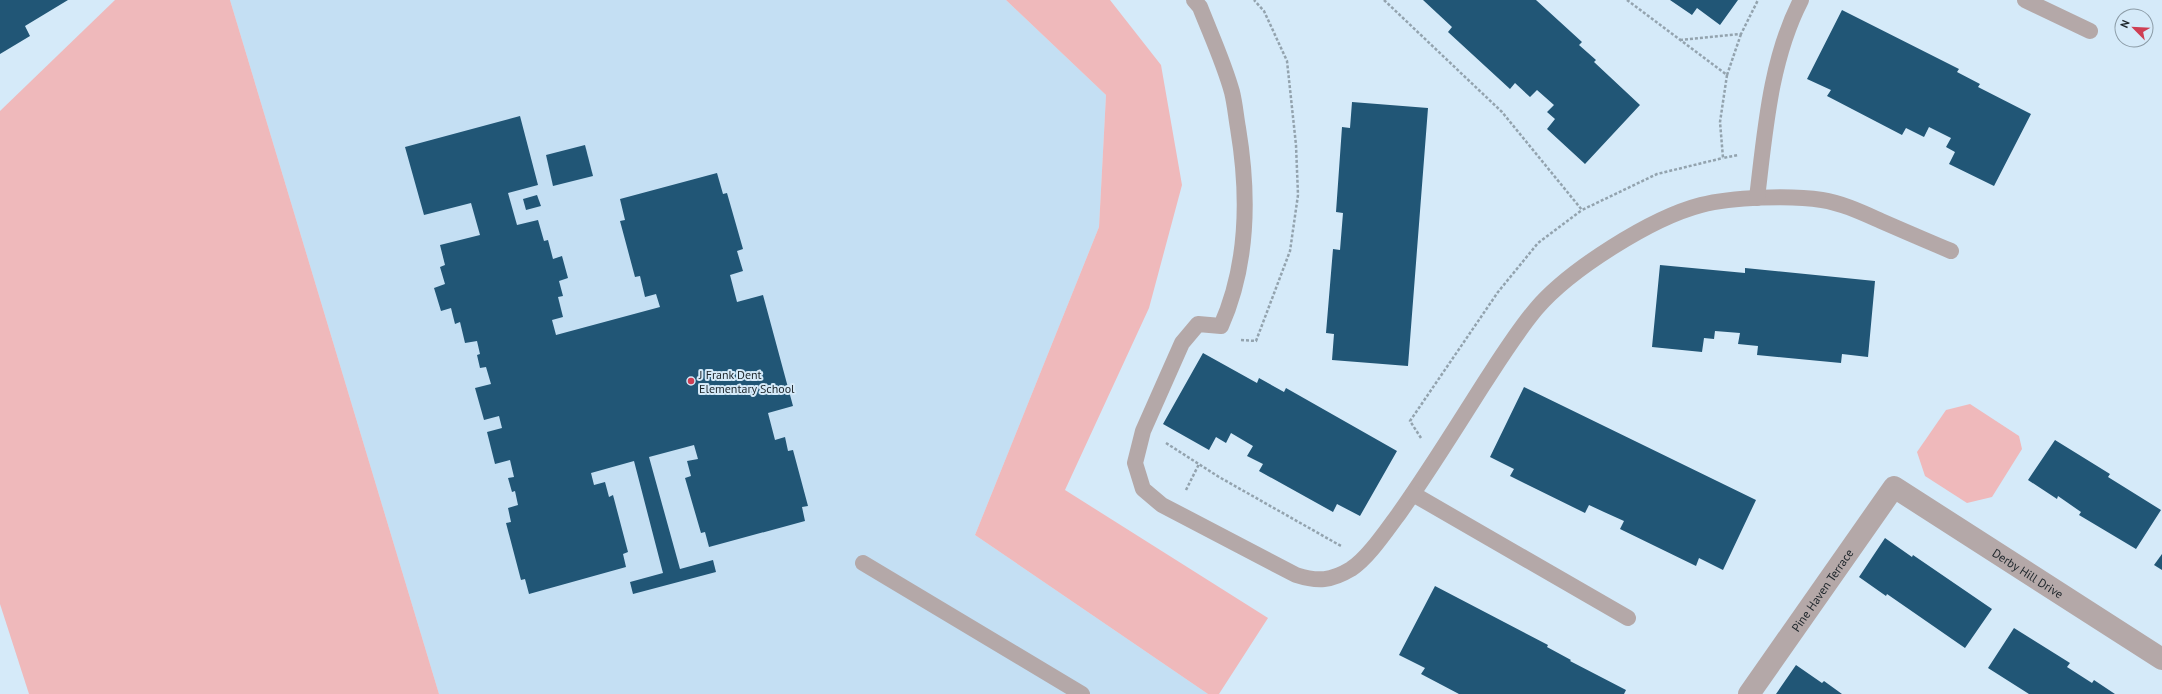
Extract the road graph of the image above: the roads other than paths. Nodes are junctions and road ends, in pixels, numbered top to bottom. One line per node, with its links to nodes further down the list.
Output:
1 (1194, 0): 8 (lane)
2 (1801, 0): 5 (lane)
3 (2025, 0): 4 (lane)
4 (2090, 31)
5 (1757, 198): 6 (lane); 8 (lane)
6 (1951, 251)
7 (1894, 487): 11 (street, Derby Hill Drive); 13 (street, Pine Haven Terrace)
8 (1413, 494): 10 (lane)
9 (863, 563): 12 (lane)
10 (1628, 618)
11 (2162, 659)
12 (1082, 694)
13 (1749, 694)

